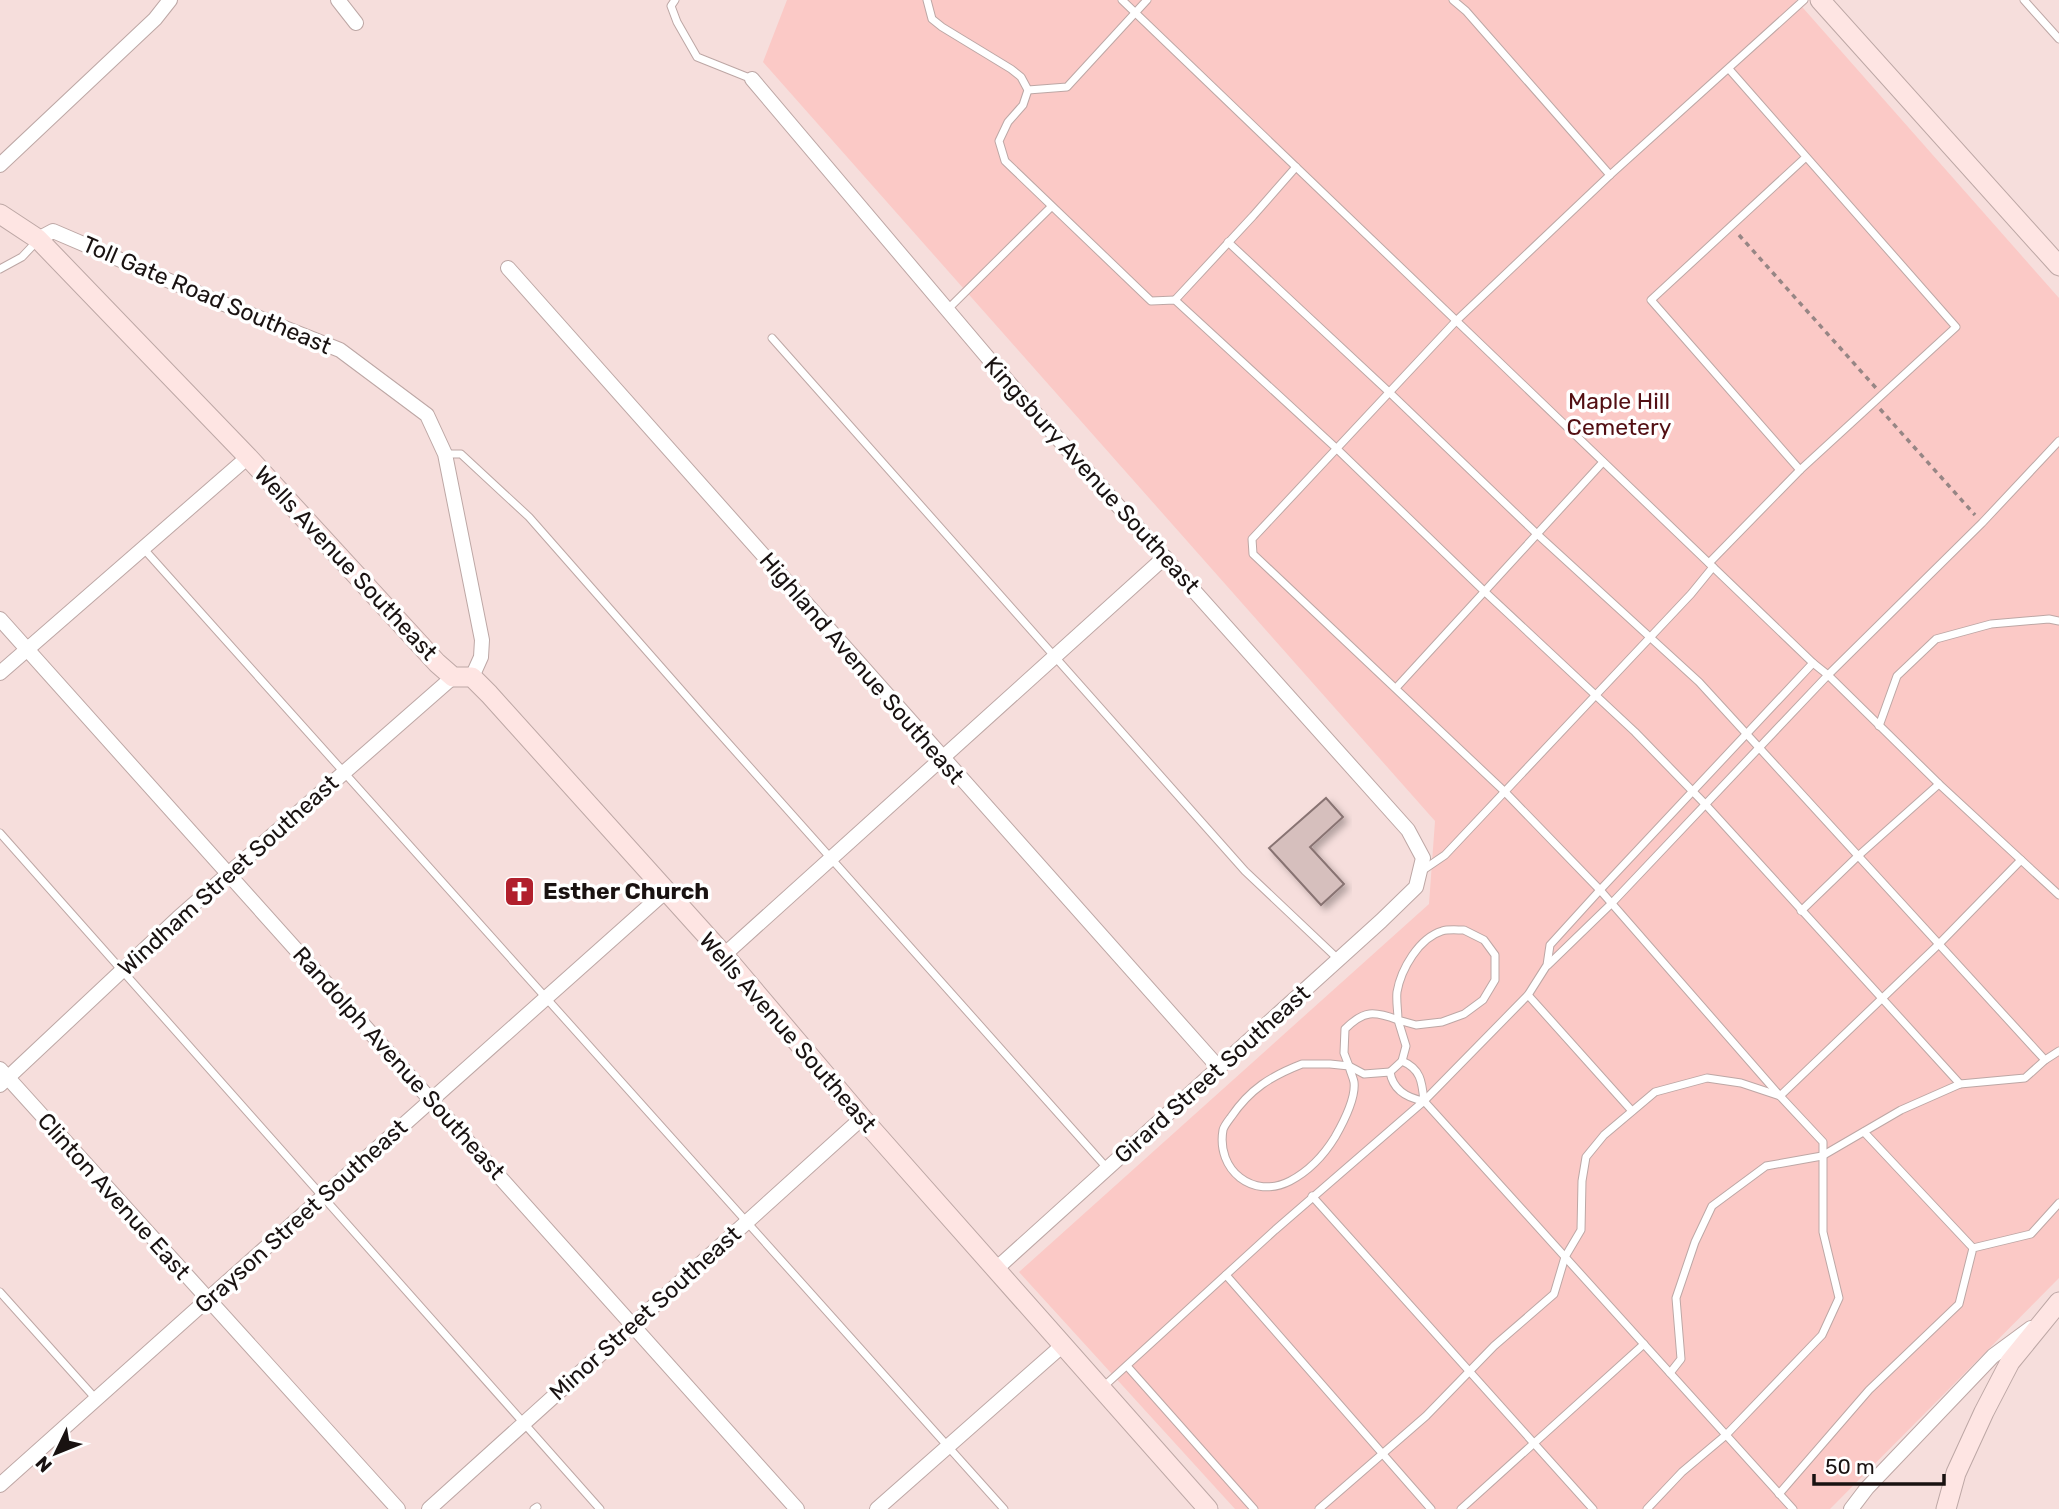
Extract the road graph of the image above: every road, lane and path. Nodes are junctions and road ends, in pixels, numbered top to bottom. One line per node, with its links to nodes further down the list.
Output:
1 (170, 0): 18 (street)
2 (338, 0): 12 (street)
3 (675, 0): 15 (lane)
4 (927, 0): 16 (lane)
5 (1122, 0): 11 (lane)
6 (1147, 0): 11 (lane)
7 (1453, 0): 20 (lane)
8 (1804, 0): 14 (lane)
9 (1821, 0): 26 (street)
10 (2024, 0): 13 (lane)
11 (1135, 12): 16 (lane); 19 (lane)
12 (356, 23)
13 (2059, 39)
14 (1730, 68): 17 (lane); 20 (lane)
15 (752, 79): 30 (street, Kingsbury Avenue Southeast)
16 (1028, 90): 21 (lane)
17 (1807, 157): 23 (lane); 34 (lane)
18 (0, 165)
19 (1296, 167): 25 (lane); 31 (lane)
20 (1610, 175): 31 (lane)
21 (1051, 207): 29 (lane); 30 (lane)
22 (0, 214): 24 (street)
23 (1732, 227): 34 (path); 41 (lane)
24 (38, 239): 28 (lane); 38 (street, Toll Gate Road Southeast); 39 (street, Wells Avenue Southeast)
25 (1228, 242): 29 (lane); 33 (lane)
26 (2059, 266)
27 (508, 268): 62 (street, Highland Avenue Southeast)
28 (0, 269)
29 (1175, 300): 37 (lane)
30 (947, 310): 45 (street, Kingsbury Avenue Southeast)
31 (1456, 321): 33 (lane); 40 (lane)
32 (772, 338): 52 (lane)
33 (1389, 391): 37 (lane); 43 (lane)
34 (1882, 394): 35 (lane)
35 (1874, 402): 41 (lane); 42 (path)
36 (2059, 441): 42 (lane)
37 (1336, 448): 47 (lane); 57 (lane)
38 (445, 454): 56 (street, Toll Gate Road Southeast); 70 (lane)
39 (248, 457): 44 (street); 56 (street, Wells Avenue Southeast)
40 (1603, 462): 43 (lane); 46 (lane)
41 (1800, 470): 46 (lane)
42 (1982, 523): 55 (lane)
43 (1537, 534): 47 (lane); 50 (lane)
44 (143, 548): 51 (street); 63 (lane)
45 (1165, 556): 52 (street); 73 (street, Kingsbury Avenue Southeast)
46 (1711, 565): 50 (lane); 53 (lane)
47 (1484, 591): 57 (lane); 58 (lane)
48 (0, 619): 51 (street, Randolph Avenue Southeast)
49 (2059, 621): 59 (lane)
50 (1650, 638): 58 (lane); 60 (lane)
51 (27, 649): 54 (street); 72 (street, Randolph Avenue Southeast)
52 (1054, 656): 62 (street); 81 (lane)
53 (1813, 663): 55 (lane); 60 (lane)
54 (0, 673)
55 (1828, 675): 59 (lane); 61 (lane)
56 (462, 677): 63 (street, Windham Street Southeast); 75 (street, Wells Avenue Southeast)
57 (1396, 688): 65 (lane)
58 (1595, 696): 65 (lane); 66 (lane)
59 (1879, 726): 64 (lane)
60 (1748, 734): 61 (lane); 66 (lane)
61 (1761, 748): 67 (lane); 69 (lane)
62 (942, 758): 70 (street); 92 (street, Highland Avenue Southeast)
63 (344, 772): 72 (street, Windham Street Southeast); 85 (lane)
64 (1939, 784): 69 (lane); 71 (lane)
65 (1505, 792): 73 (lane); 74 (lane)
66 (1693, 792): 67 (lane); 74 (lane)
67 (1706, 805): 77 (lane); 78 (lane)
68 (0, 833): 83 (lane)
69 (1858, 856): 78 (lane); 79 (lane)
70 (830, 859): 80 (street); 103 (lane)
71 (2021, 860): 76 (lane); 79 (lane)
72 (229, 873): 83 (street, Windham Street Southeast); 97 (street, Randolph Avenue Southeast)
73 (1420, 873): 81 (street, Girard Street Southeast)
74 (1600, 890): 77 (lane); 82 (lane)
75 (666, 891): 80 (street, Wells Avenue Southeast); 85 (street, Grayson Street Southeast)
76 (2059, 895)
77 (1611, 904): 82 (lane); 96 (lane)
78 (1801, 911): 86 (lane)
79 (1939, 944): 86 (lane); 90 (lane)
80 (724, 955): 100 (street, Wells Avenue Southeast)
81 (1338, 960): 92 (street, Girard Street Southeast)
82 (1547, 965): 84 (lane)
83 (122, 970): 94 (street, Windham Street Southeast); 104 (lane)
84 (1528, 995): 98 (lane); 99 (lane)
85 (546, 997): 97 (street, Grayson Street Southeast); 107 (lane)
86 (1882, 999): 95 (lane); 96 (lane)
87 (1398, 1020): 87 (lane); 89 (lane); 91 (lane)
88 (2059, 1051): 90 (lane)
89 (1402, 1060): 93 (lane); 98 (lane)
90 (2045, 1060): 95 (lane)
91 (1349, 1066): 91 (lane); 93 (lane)
92 (1219, 1068): 103 (street, Girard Street Southeast)
93 (1390, 1072): 98 (lane)
94 (3, 1077): 113 (street, Clinton Avenue East)
95 (1960, 1084): 101 (lane)
96 (1780, 1096): 99 (lane); 102 (lane)
97 (431, 1098): 104 (street, Grayson Street Southeast); 115 (street, Randolph Avenue Southeast)
98 (1424, 1101): 105 (lane); 109 (lane)
99 (1632, 1111): 109 (lane)
100 (862, 1118): 107 (street, Minor Street Southeast); 110 (street, Wells Avenue Southeast)
101 (1864, 1132): 102 (lane); 108 (lane)
102 (1822, 1156): 120 (lane); 124 (lane)
103 (1107, 1168): 110 (street, Girard Street Southeast)
104 (323, 1196): 113 (street, Grayson Street Southeast); 123 (lane)
105 (1312, 1196): 111 (lane); 119 (lane)
106 (2059, 1203): 108 (lane)
107 (747, 1221): 115 (street, Minor Street Southeast); 126 (lane)
108 (1973, 1248): 129 (lane)
109 (1565, 1257): 117 (lane); 119 (lane)
110 (996, 1269): 116 (street, Wells Avenue Southeast)
111 (1226, 1275): 118 (lane); 127 (lane)
112 (0, 1292): 122 (lane)
113 (208, 1301): 122 (street, Grayson Street Southeast); 130 (street, Clinton Avenue East)
114 (2053, 1309): 144 (street); 145 (street)
115 (633, 1325): 123 (street, Minor Street Southeast); 133 (street, Randolph Avenue Southeast)
116 (1063, 1345): 121 (street, Wells Avenue Southeast); 126 (street)
117 (1644, 1345): 120 (lane); 125 (lane)
118 (1127, 1366): 121 (lane); 137 (lane)
119 (1469, 1371): 125 (lane); 127 (lane)
120 (1670, 1373): 124 (lane)
121 (1102, 1389): 136 (street, Wells Avenue Southeast)
122 (97, 1399): 128 (street, Grayson Street Southeast)
123 (524, 1423): 131 (street, Minor Street Southeast); 132 (lane)
124 (1726, 1435): 129 (lane); 142 (lane)
125 (1534, 1443): 140 (lane); 141 (lane)
126 (947, 1445): 134 (street); 135 (lane)
127 (1382, 1453): 138 (lane); 139 (lane)
128 (0, 1485)
129 (1779, 1494): 143 (lane)
130 (398, 1509)
131 (429, 1509)
132 (600, 1509)
133 (797, 1509)
134 (877, 1509)
135 (1004, 1509)
136 (1209, 1509)
137 (1254, 1509)
138 (1319, 1509)
139 (1432, 1509)
140 (1461, 1509)
141 (1593, 1509)
142 (1647, 1509)
143 (1793, 1509)
144 (1850, 1509)
145 (1946, 1509)

